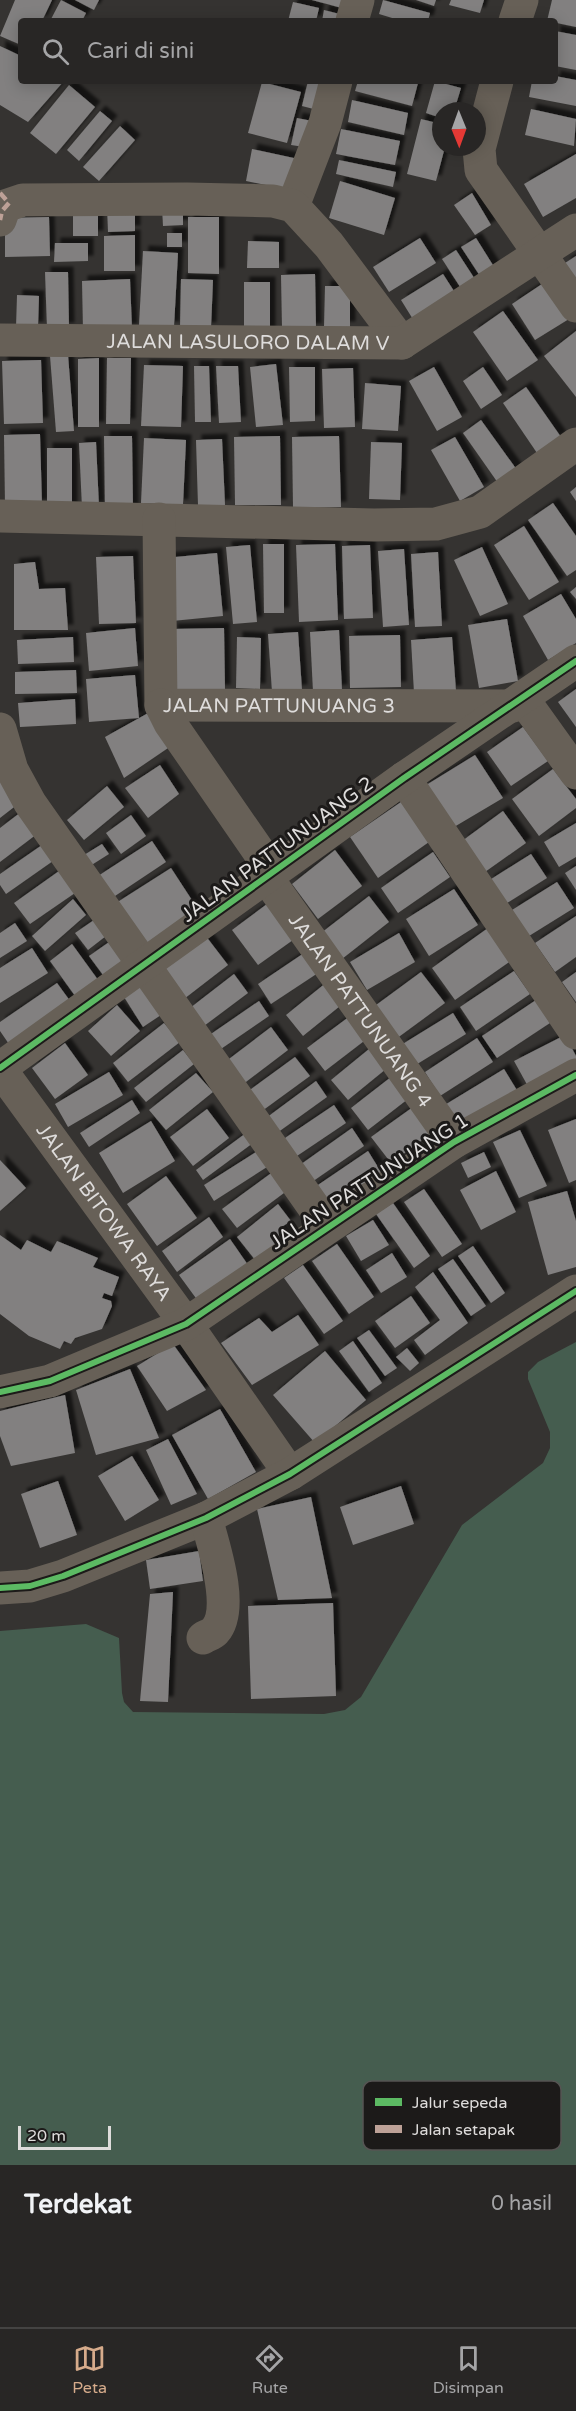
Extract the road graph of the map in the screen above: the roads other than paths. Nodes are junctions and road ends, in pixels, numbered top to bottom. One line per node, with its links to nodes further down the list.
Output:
1 (358, 0): 3 (street)
2 (522, 0): 4 (street)
3 (353, 18)
4 (516, 18)
5 (335, 84): 8 (street)
6 (496, 84): 10 (street)
7 (3, 206): 8 (street)
8 (293, 206): 13 (street)
9 (576, 230): 10 (street, JALAN LASULORO DALAM V)
10 (541, 253): 11 (street); 13 (street, JALAN LASULORO DALAM V)
11 (576, 306)
12 (0, 340): 13 (street, JALAN LASULORO DALAM V)
13 (402, 343)
14 (576, 444): 16 (street)
15 (0, 516): 16 (street)
16 (159, 519): 19 (street, JALAN PATTUNUANG 3)
17 (576, 661): 18 (street, JALAN PATTUNUANG 2)
18 (518, 702): 19 (street, JALAN PATTUNUANG 3); 21 (street); 22 (street, JALAN PATTUNUANG 2)
19 (161, 705): 23 (street, JALAN PATTUNUANG 4)
20 (0, 729): 24 (street)
21 (576, 773)
22 (405, 778): 23 (street, JALAN PATTUNUANG 2); 25 (street)
23 (270, 875): 24 (street, JALAN PATTUNUANG 2); 28 (street, JALAN PATTUNUANG 4)
24 (142, 965): 26 (street, JALAN PATTUNUANG 2); 29 (street)
25 (576, 1033)
26 (0, 1068): 31 (street, JALAN BITOWA RAYA)
27 (576, 1075): 28 (street, JALAN PATTUNUANG 1)
28 (454, 1142): 29 (street, JALAN PATTUNUANG 1)
29 (327, 1226): 31 (street, JALAN PATTUNUANG 1)
30 (576, 1291): 33 (street)
31 (186, 1324): 32 (street, JALAN PATTUNUANG 1); 33 (street, JALAN BITOWA RAYA)
32 (0, 1392)
33 (290, 1474): 34 (street)
34 (206, 1518): 35 (street); 36 (street)
35 (0, 1588)
36 (203, 1638)

